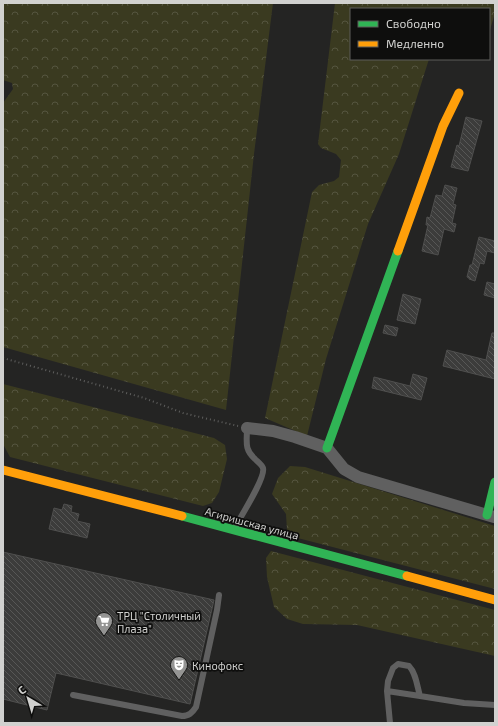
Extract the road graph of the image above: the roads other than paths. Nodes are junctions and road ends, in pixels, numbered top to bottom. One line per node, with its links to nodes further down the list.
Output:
1 (460, 93): 3 (street)
2 (248, 428): 3 (street); 7 (lane)
3 (327, 448): 6 (street)
4 (3, 471): 7 (street, Агиришская улица)
5 (495, 482): 6 (street)
6 (491, 516)
7 (233, 530): 9 (street, Агиришская улица)
8 (219, 595): 11 (lane)
9 (495, 600)
10 (387, 691): 12 (lane); 12 (lane); 14 (lane)
11 (73, 695)
12 (420, 696): 13 (lane)
13 (495, 705)
14 (390, 723)

